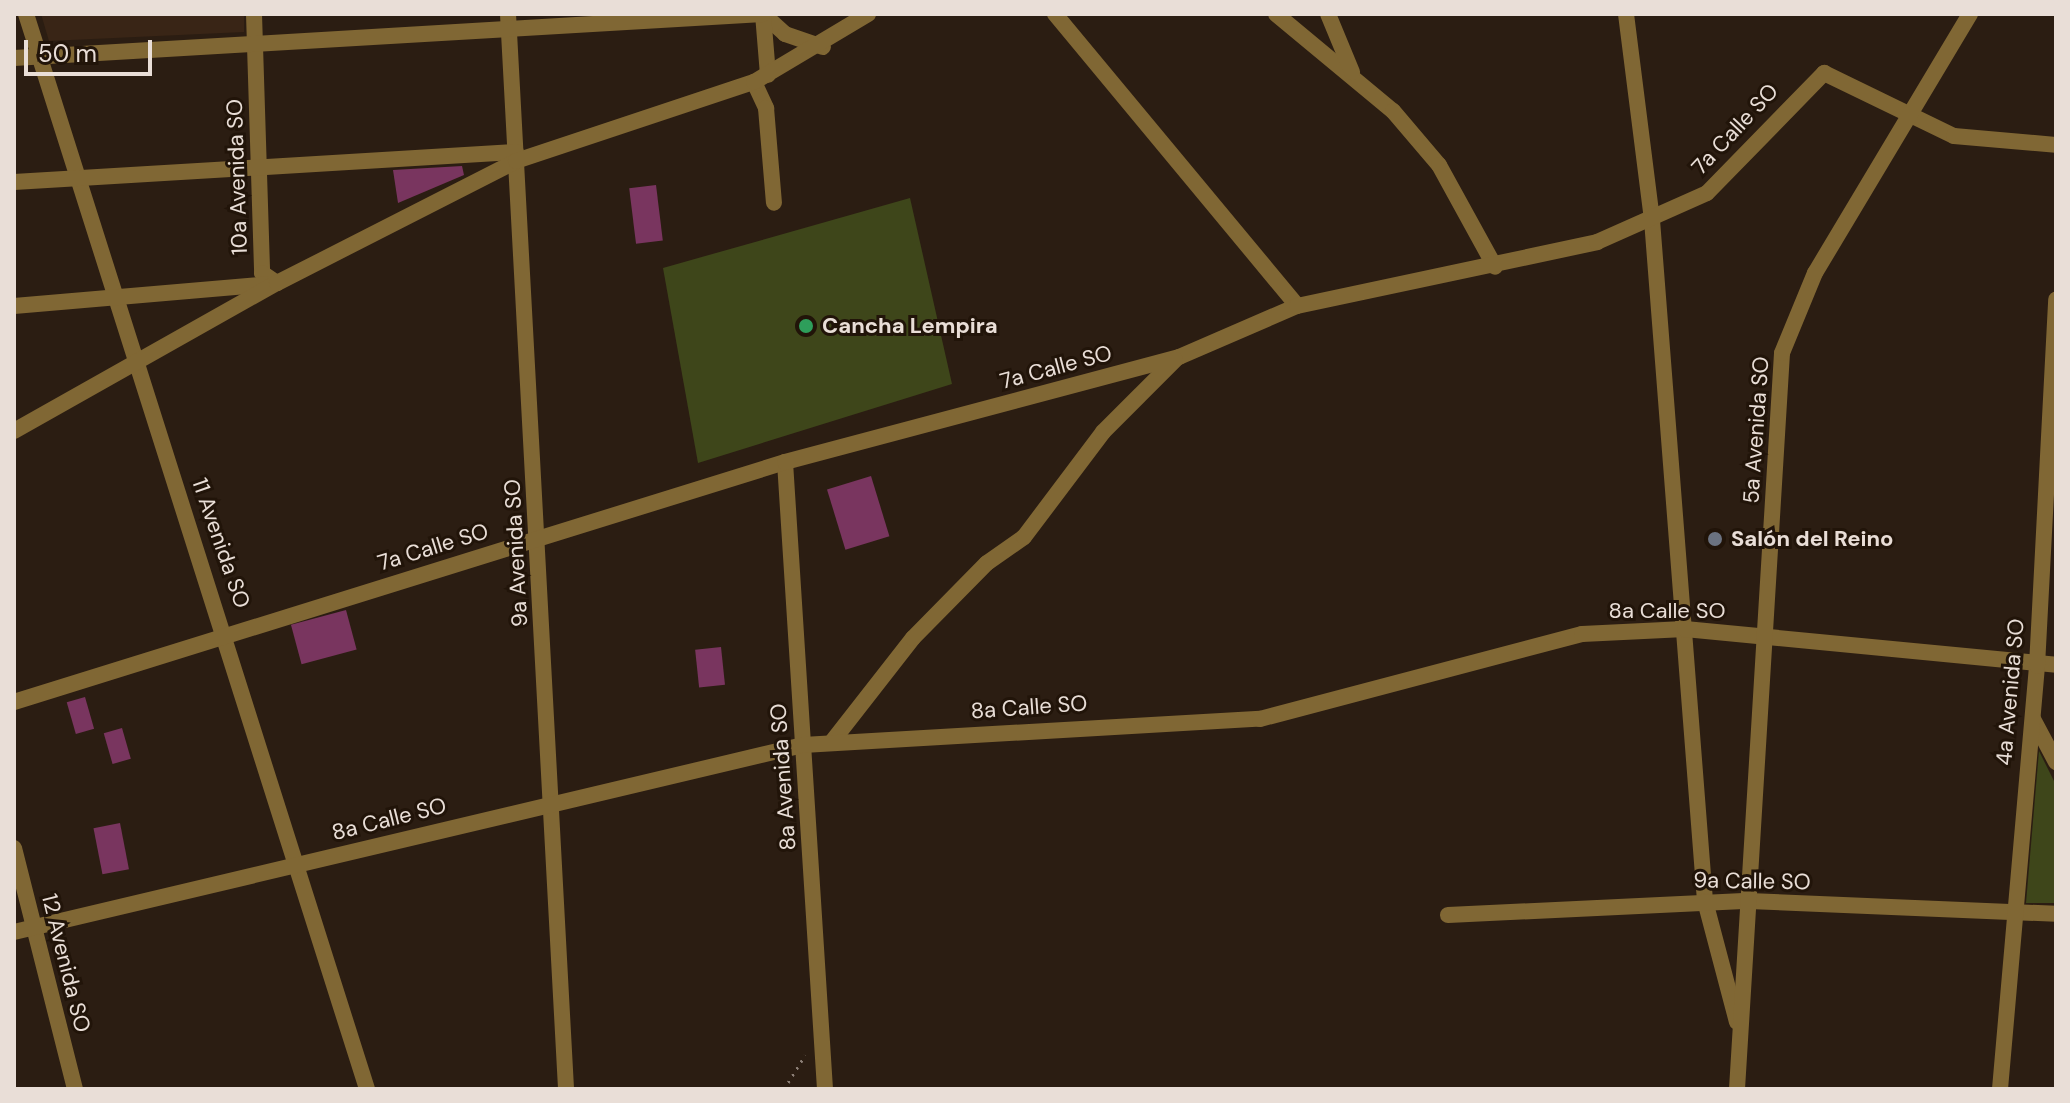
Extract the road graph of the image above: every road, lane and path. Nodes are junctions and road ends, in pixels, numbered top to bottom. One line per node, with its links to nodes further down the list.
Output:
1 (26, 14): 14 (street, 11 Avenida SO)
2 (254, 14): 12 (street, 10a Avenida SO)
3 (764, 14): 4 (street); 11 (street); 13 (street); 17 (street)
4 (779, 14)
5 (868, 14): 13 (street)
6 (1055, 14): 31 (street)
7 (1276, 14): 16 (street)
8 (1328, 14): 16 (street)
9 (1626, 14): 25 (street)
10 (1970, 14): 18 (street, 5a Avenida SO)
11 (508, 22): 12 (street); 20 (street, 9a Avenida SO)
12 (255, 44): 14 (street); 21 (street, 10a Avenida SO)
13 (823, 47): 17 (street)
14 (39, 57): 15 (street); 22 (street, 11 Avenida SO)
15 (14, 58)
16 (1354, 77): 26 (street)
17 (761, 79): 20 (street); 24 (street)
18 (1914, 115): 19 (street, 7a Calle SO); 25 (street, 7a Calle SO); 39 (street, 5a Avenida SO)
19 (2056, 145)
20 (516, 157): 21 (street); 27 (street); 36 (street, 9a Avenida SO)
21 (259, 167): 22 (street); 27 (street, 10a Avenida SO)
22 (79, 178): 23 (street); 28 (street, 11 Avenida SO)
23 (14, 182)
24 (774, 203)
25 (1652, 220): 26 (street, 7a Calle SO); 37 (street)
26 (1495, 267): 31 (street, 7a Calle SO)
27 (277, 283): 28 (street); 33 (street)
28 (120, 298): 30 (street); 33 (street, 11 Avenida SO)
29 (2056, 299): 41 (street, 4a Avenida SO)
30 (14, 306)
31 (1297, 306): 32 (street, 7a Calle SO)
32 (1179, 357): 35 (street, 7a Calle SO); 44 (street)
33 (137, 362): 34 (street); 38 (street, 11 Avenida SO)
34 (14, 431)
35 (785, 462): 36 (street, 7a Calle SO); 45 (street, 8a Avenida SO)
36 (538, 537): 38 (street, 7a Calle SO); 47 (street, 9a Avenida SO)
37 (1685, 629): 39 (street, 8a Calle SO); 44 (street, 8a Calle SO); 50 (street)
38 (229, 634): 42 (street, 7a Calle SO); 49 (street, 11 Avenida SO)
39 (1765, 636): 41 (street, 8a Calle SO); 51 (street, 5a Avenida SO)
40 (2056, 665): 41 (street, 8a Calle SO)
41 (2037, 666): 43 (street, 4a Avenida SO)
42 (14, 702)
43 (2033, 719): 46 (street); 52 (street, 4a Avenida SO)
44 (831, 743): 45 (street, 8a Calle SO)
45 (803, 745): 47 (street, 8a Calle SO); 63 (street, 8a Avenida SO)
46 (2056, 762)
47 (553, 802): 49 (street, 8a Calle SO); 61 (street, 9a Avenida SO)
48 (14, 848): 55 (street, 12 Avenida SO)
49 (297, 864): 55 (street, 8a Calle SO); 60 (street, 11 Avenida SO)
50 (1705, 901): 51 (street, 9a Calle SO); 54 (street, 9a Calle SO); 57 (street)
51 (1749, 901): 52 (street, 9a Calle SO); 57 (street, 5a Avenida SO)
52 (2012, 913): 53 (street, 9a Calle SO); 65 (street, 4a Avenida SO)
53 (2056, 914)
54 (1448, 915)
55 (35, 927): 56 (street, 8a Calle SO); 59 (street, 12 Avenida SO)
56 (14, 932)
57 (1741, 1035): 64 (street, 5a Avenida SO)
58 (808, 1050): 62 (path)
59 (75, 1089)
60 (367, 1089)
61 (566, 1089)
62 (784, 1089)
63 (825, 1089)
64 (1737, 1089)
65 (2000, 1089)

